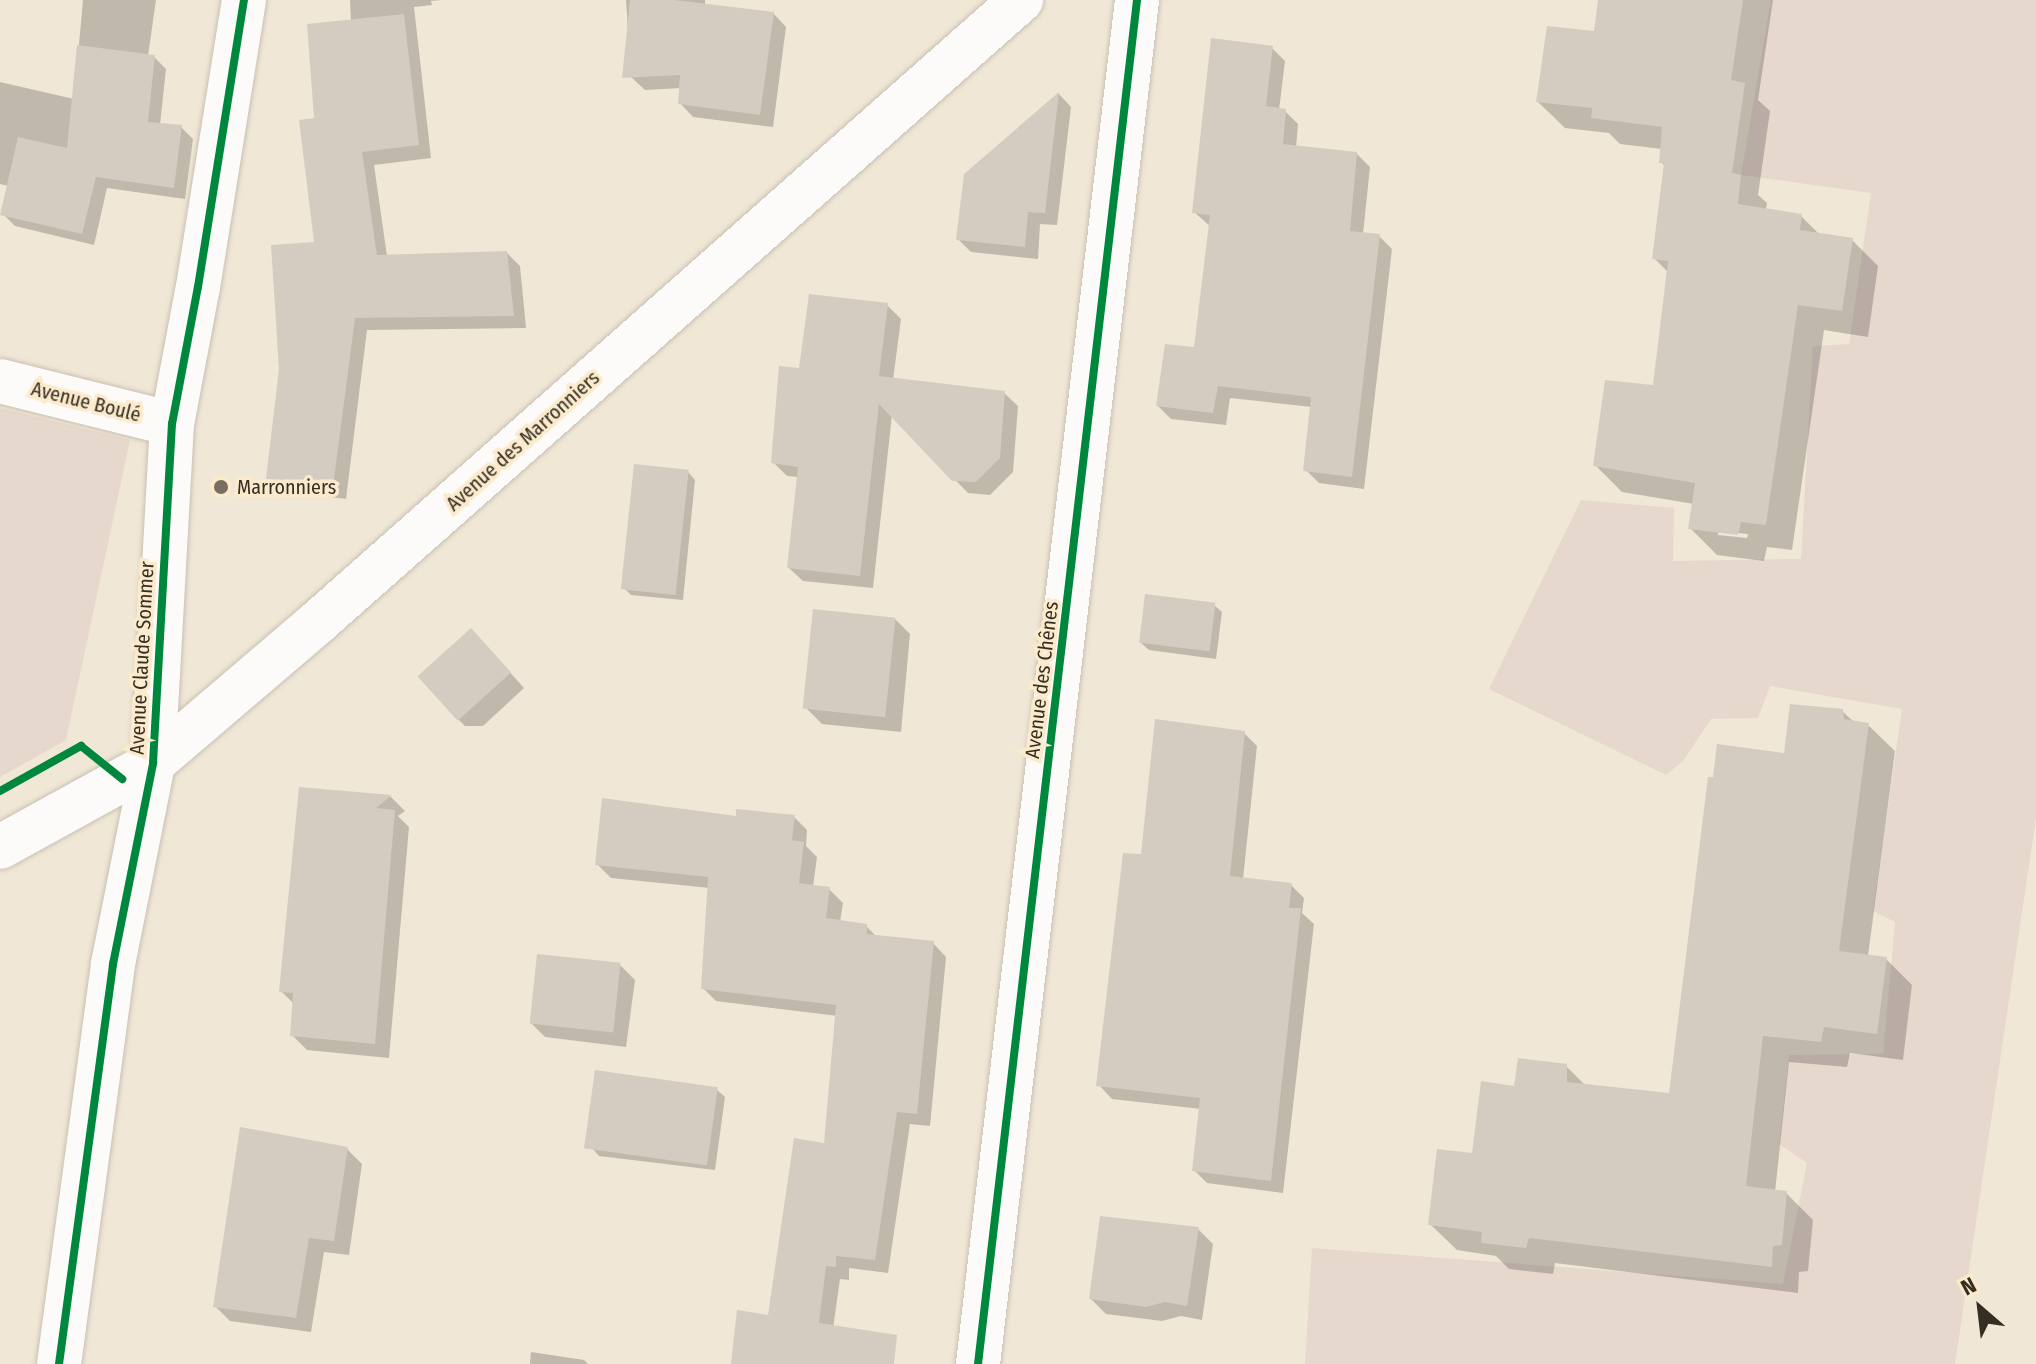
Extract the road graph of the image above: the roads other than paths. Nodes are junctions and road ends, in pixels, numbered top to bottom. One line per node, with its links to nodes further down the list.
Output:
1 (244, 0): 5 (street, Avenue Claude Sommer)
2 (1021, 0): 6 (street, Avenue des Marronniers)
3 (1137, 0): 9 (street, Avenue des Chênes)
4 (0, 381): 5 (street, Avenue Boulé)
5 (172, 424): 6 (street, Avenue Claude Sommer)
6 (153, 763): 7 (street, Avenue des Marronniers); 8 (street, Avenue Claude Sommer)
7 (0, 847)
8 (59, 1364)
9 (978, 1364)

